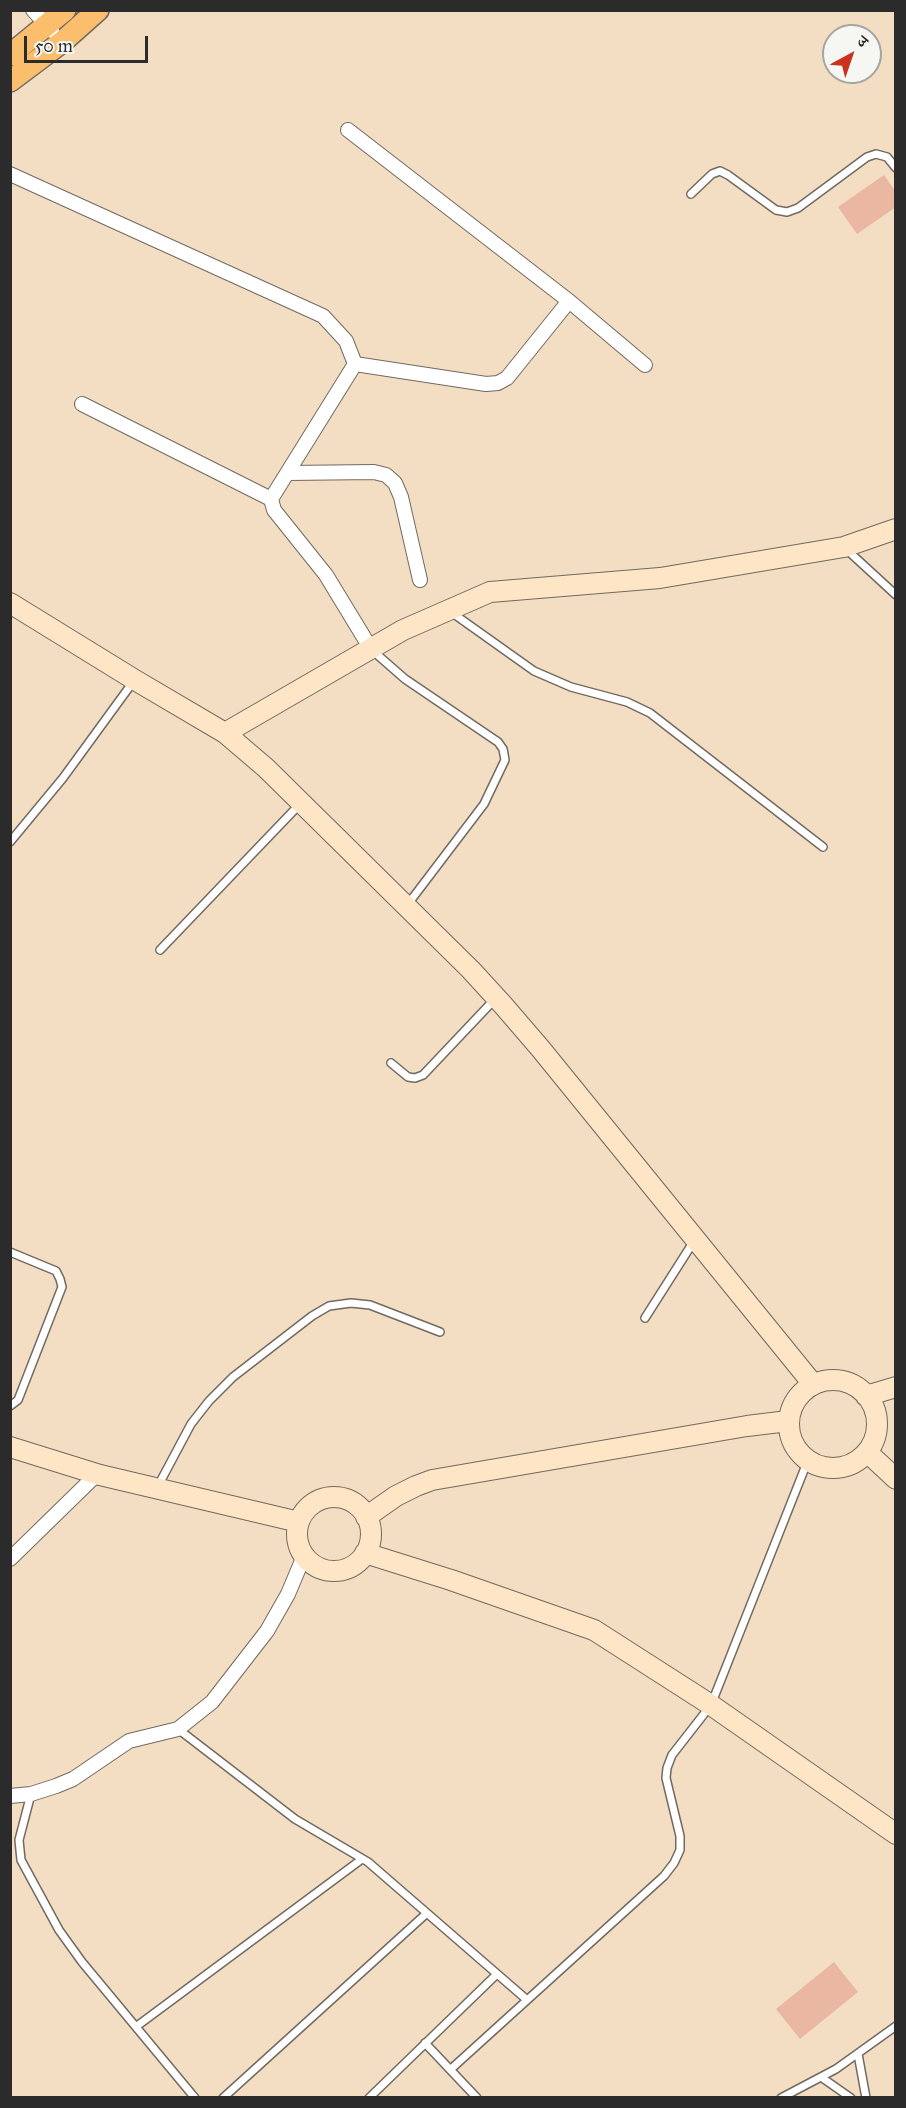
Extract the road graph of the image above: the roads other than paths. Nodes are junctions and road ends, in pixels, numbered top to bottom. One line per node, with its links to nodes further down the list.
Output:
1 (64, 10): 3 (main road)
2 (98, 10): 4 (main road)
3 (40, 18): 4 (street); 5 (main road)
4 (62, 42): 6 (main road)
5 (10, 55)
6 (10, 81)
7 (348, 130): 11 (street)
8 (896, 168): 10 (lane)
9 (10, 174): 12 (street)
10 (691, 194)
11 (569, 301): 12 (street); 13 (street)
12 (355, 364): 15 (street)
13 (645, 365)
14 (82, 404): 16 (street)
15 (288, 473): 16 (street); 19 (street)
16 (271, 499): 23 (street)
17 (896, 528): 18 (street)
18 (844, 547): 20 (lane); 22 (street)
19 (420, 580)
20 (896, 595)
21 (10, 603): 24 (street)
22 (449, 610): 23 (street); 28 (lane)
23 (371, 649): 25 (street); 29 (lane)
24 (135, 680): 25 (street); 27 (lane)
25 (225, 733): 26 (street)
26 (301, 802): 29 (street); 30 (lane)
27 (10, 842)
28 (823, 847)
29 (406, 906): 31 (street)
30 (160, 950)
31 (496, 998): 32 (lane); 33 (street)
32 (391, 1063)
33 (696, 1239): 35 (lane); 37 (street)
34 (10, 1252): 40 (lane)
35 (645, 1318)
36 (440, 1332): 48 (lane)
37 (813, 1384): 39 (street); 42 (street)
38 (896, 1387): 39 (street)
39 (866, 1396): 41 (street)
40 (10, 1406)
41 (886, 1414): 44 (street)
42 (788, 1421): 45 (street); 49 (street)
43 (10, 1447): 46 (street)
44 (867, 1452): 45 (street); 47 (street)
45 (808, 1460): 54 (lane)
46 (100, 1475): 48 (street); 53 (street)
47 (896, 1479)
48 (157, 1489): 50 (street)
49 (366, 1516): 50 (street); 51 (street)
50 (298, 1522): 52 (street)
51 (365, 1553): 52 (street); 54 (street)
52 (304, 1556): 55 (street)
53 (10, 1559)
54 (711, 1705): 58 (street); 62 (lane)
55 (178, 1729): 56 (street); 59 (lane)
56 (32, 1794): 57 (street); 63 (lane)
57 (10, 1796)
58 (896, 1834)
59 (362, 1859): 60 (lane); 63 (lane)
60 (427, 1913): 61 (lane); 70 (lane)
61 (497, 1974): 62 (lane); 65 (lane)
62 (526, 1999): 67 (lane)
63 (137, 2026): 69 (lane)
64 (896, 2026): 66 (lane)
65 (425, 2043): 67 (lane); 71 (lane)
66 (858, 2054): 68 (lane); 75 (lane)
67 (451, 2069): 72 (lane)
68 (820, 2078): 73 (lane); 74 (lane)
69 (195, 2097)
70 (223, 2097)
71 (369, 2097)
72 (477, 2097)
73 (780, 2097)
74 (851, 2097)
75 (866, 2097)

